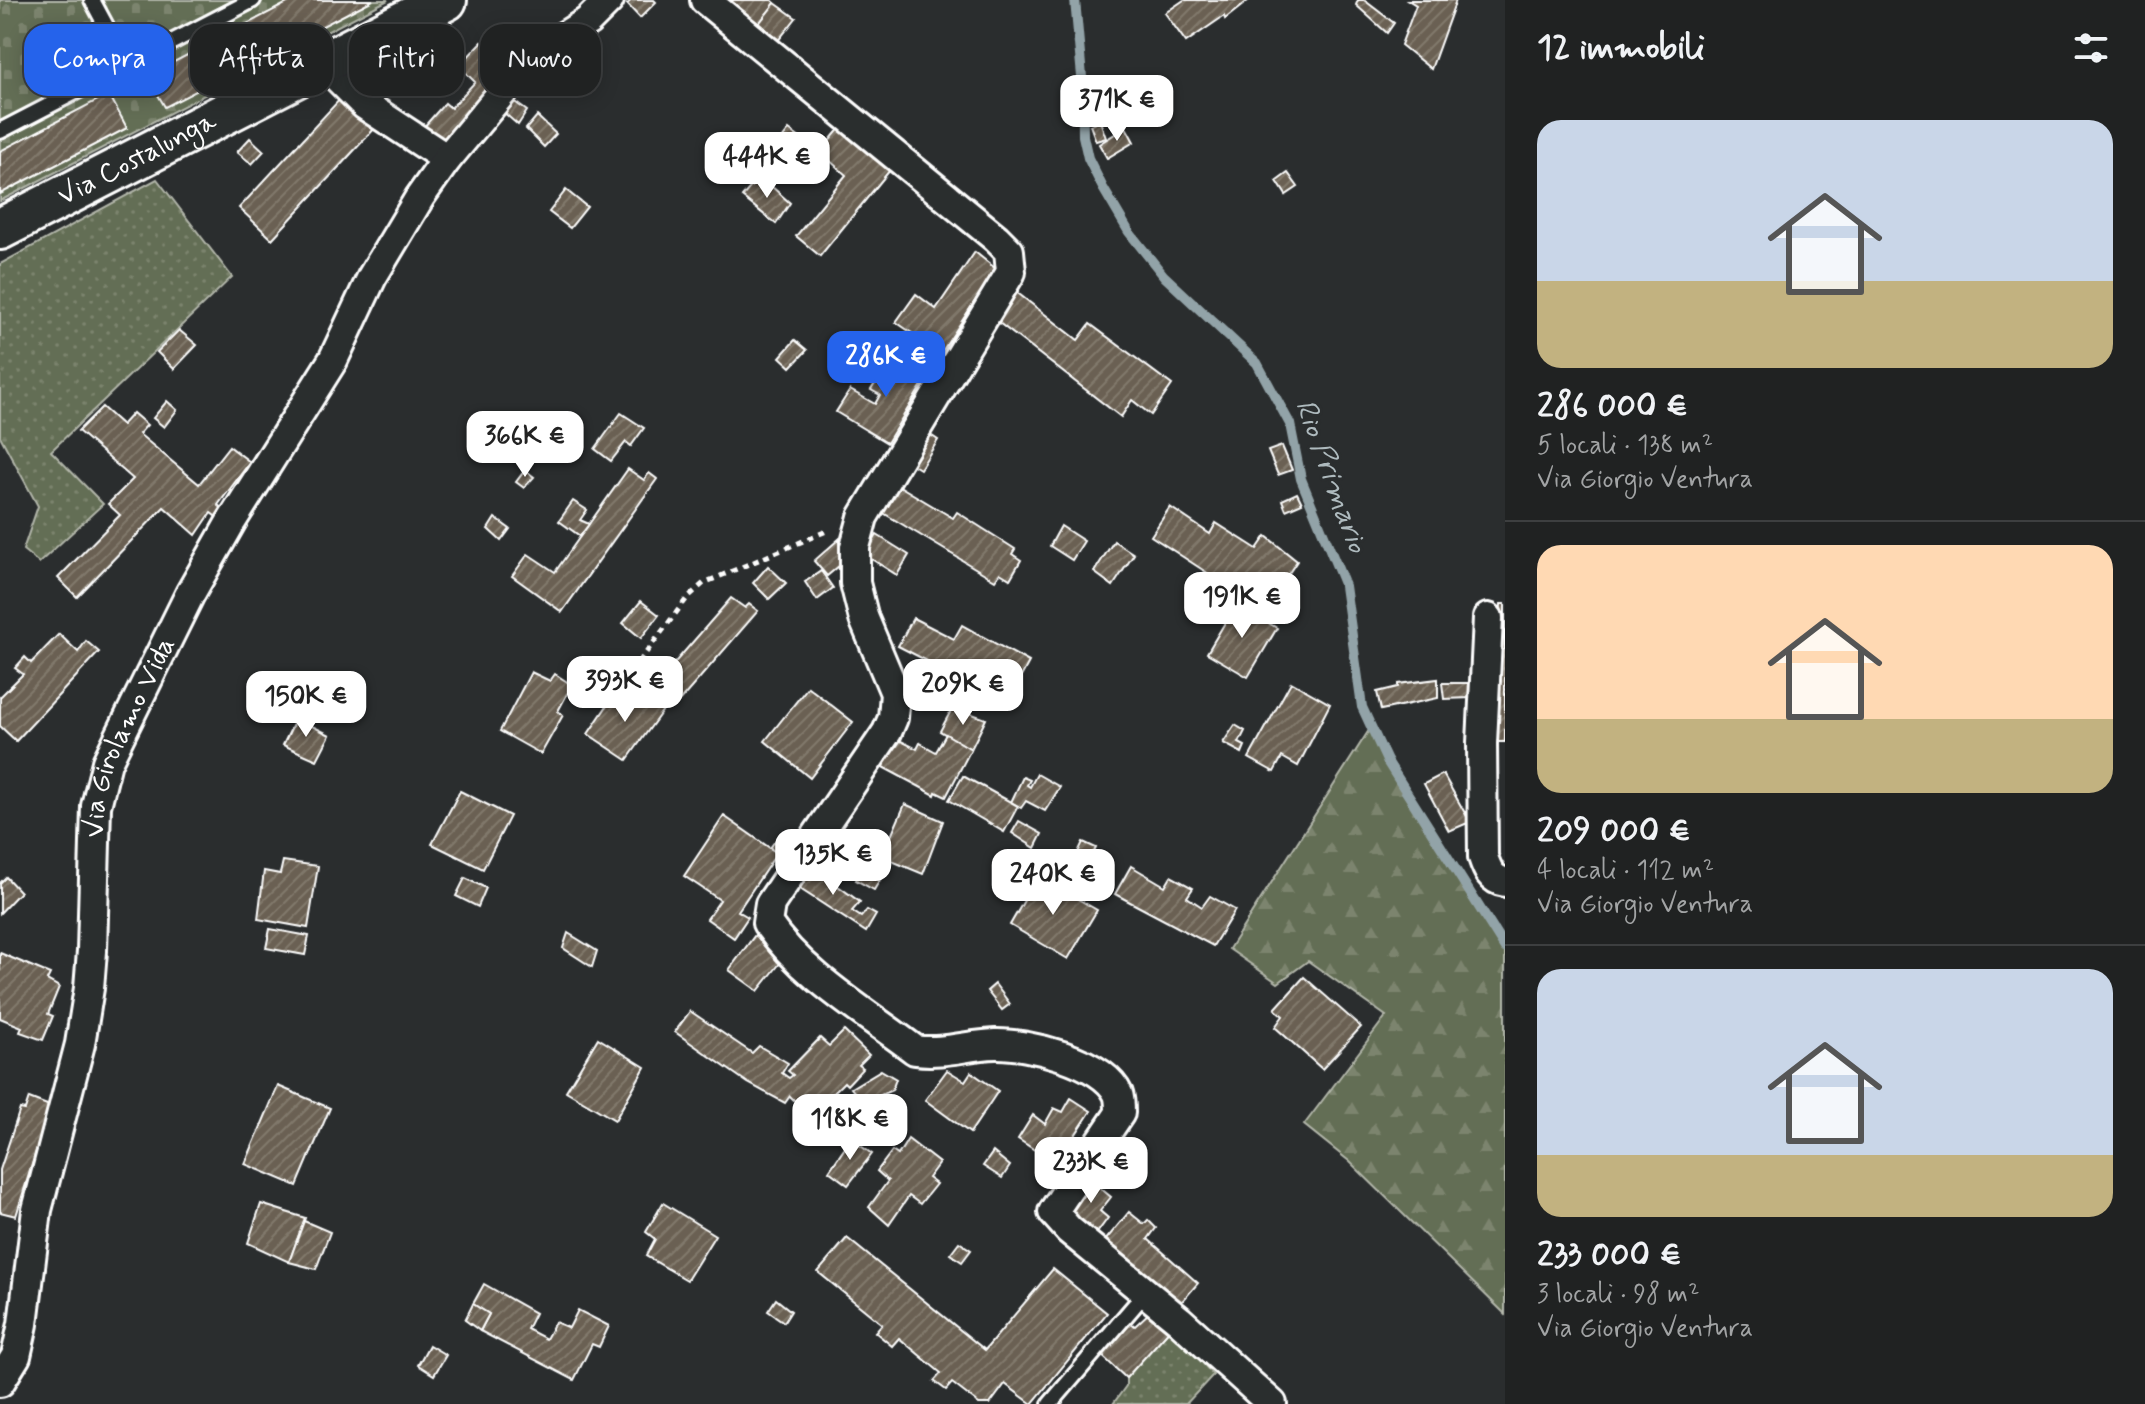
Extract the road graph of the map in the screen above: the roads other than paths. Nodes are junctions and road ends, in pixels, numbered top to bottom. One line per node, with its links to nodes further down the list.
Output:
1 (92, 0): 6 (lane)
2 (253, 0): 7 (lane)
3 (446, 0): 8 (street, Via Costalunga)
4 (609, 0): 13 (street, Via Girolamo Vida)
5 (705, 0): 17 (street)
6 (105, 24)
7 (174, 41)
8 (333, 59)
9 (333, 73): 13 (street)
10 (67, 96): 12 (lane)
11 (261, 96): 14 (street, Via Costalunga)
12 (0, 131)
13 (447, 159): 18 (street, Via Girolamo Vida)
14 (0, 229)
15 (1488, 618): 16 (street)
16 (1505, 882)
17 (1146, 1292): 19 (lane); 20 (street)
18 (0, 1382)
19 (1050, 1404)
20 (1272, 1404)

